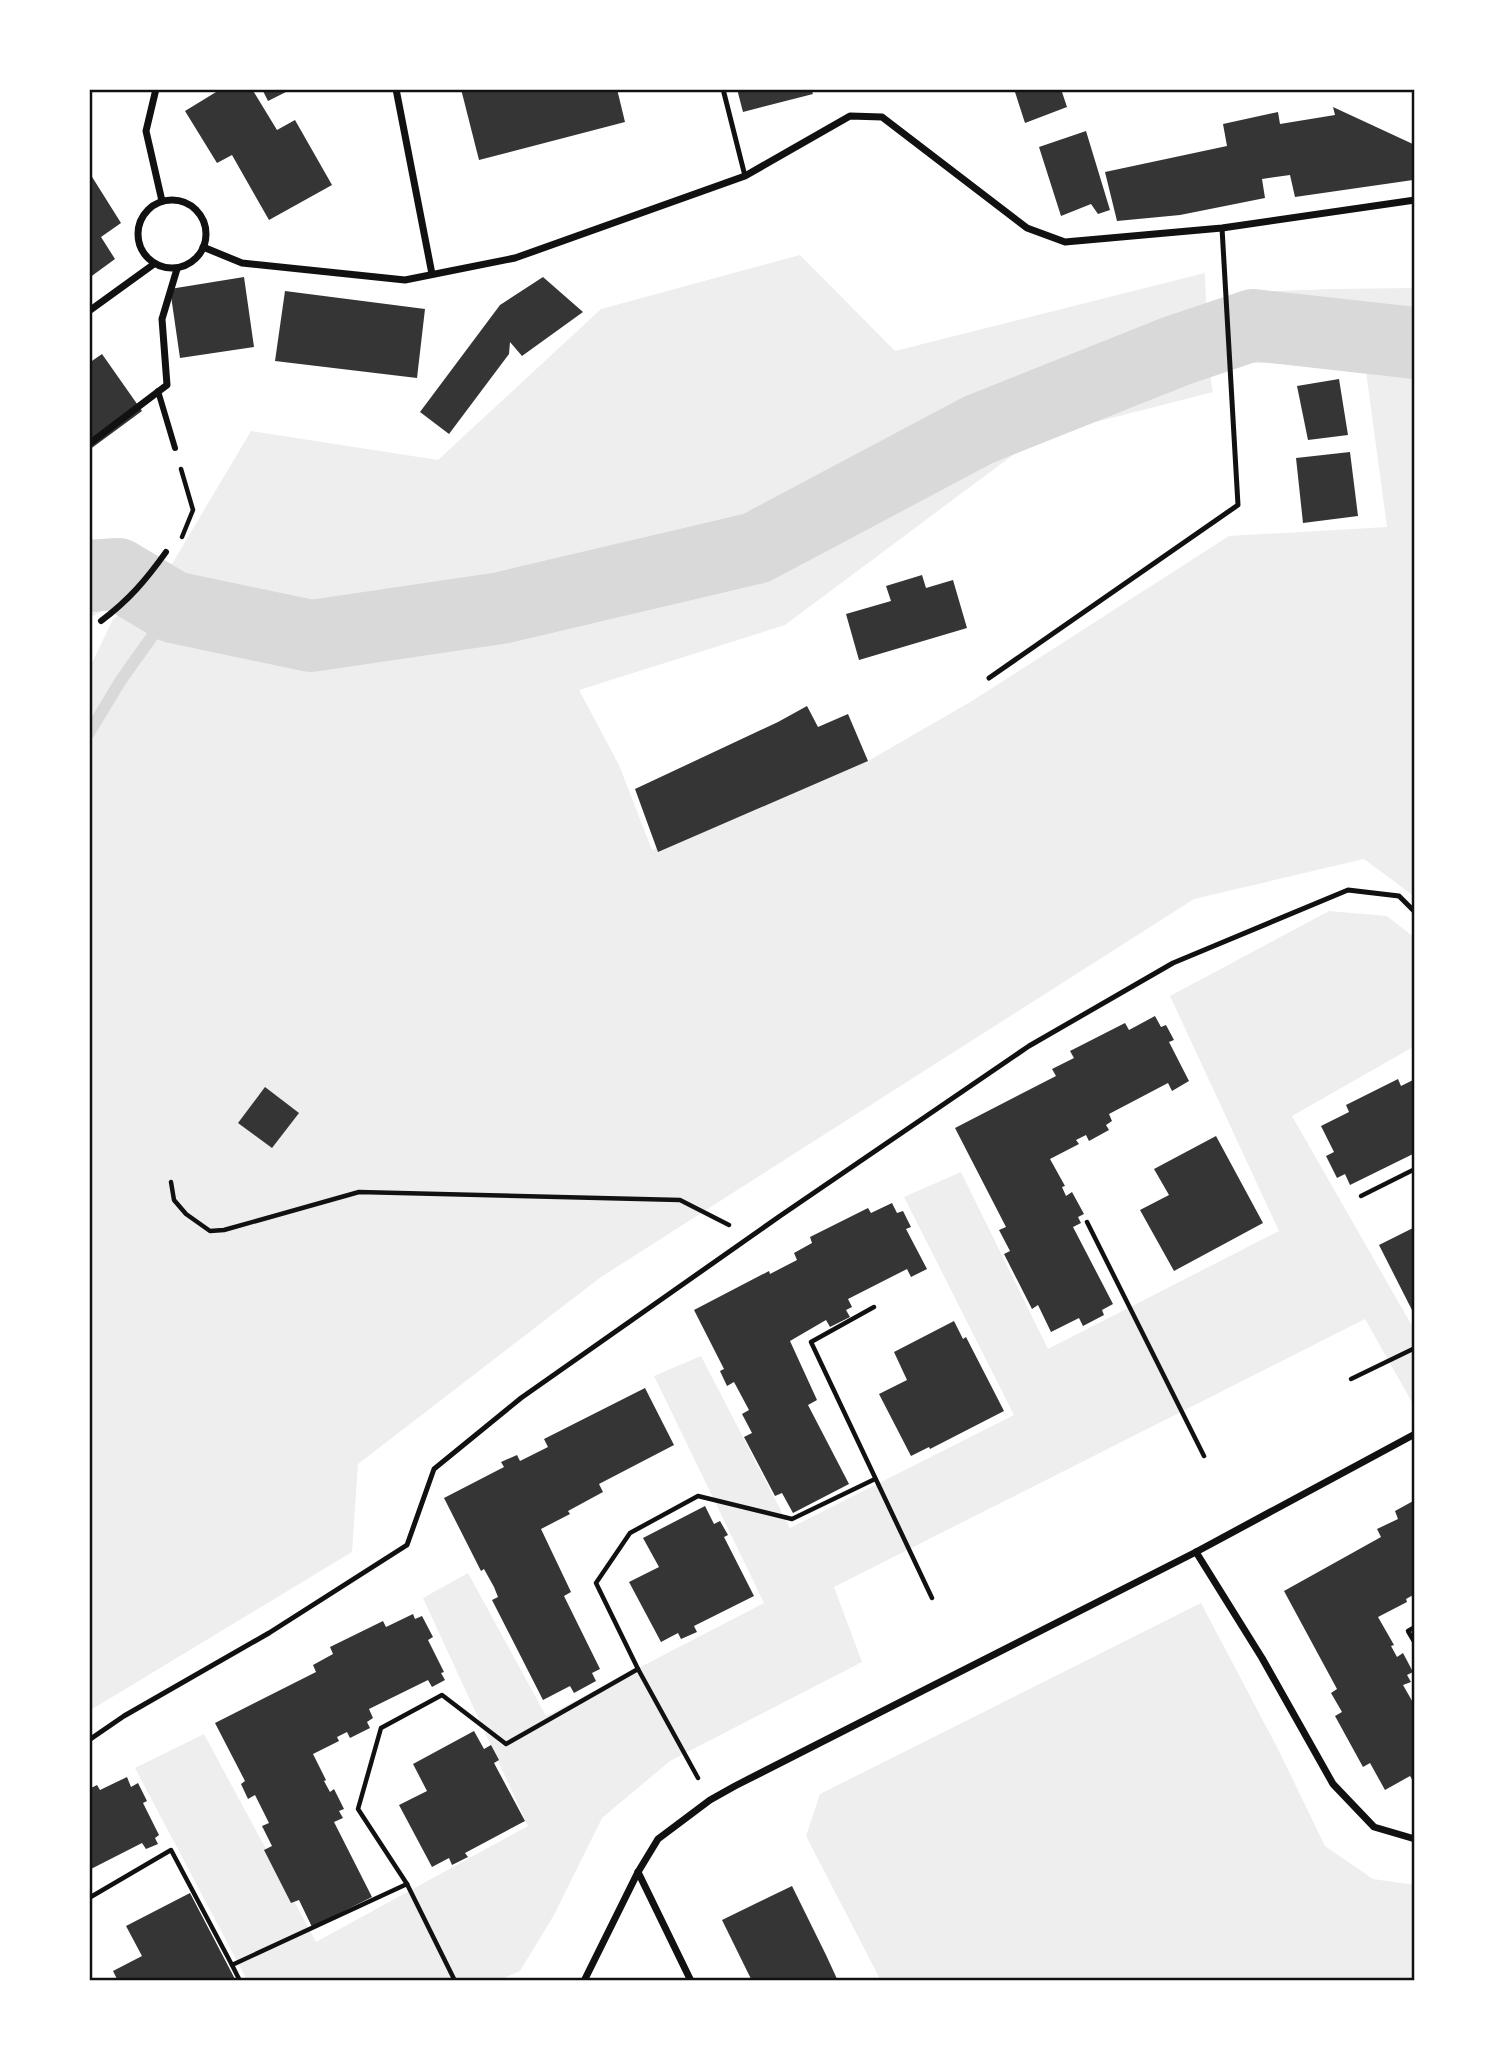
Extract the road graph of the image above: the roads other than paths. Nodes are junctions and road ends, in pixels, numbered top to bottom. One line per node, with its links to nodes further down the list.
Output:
1 (156, 89): 6 (street)
2 (396, 89): 11 (street)
3 (723, 89): 4 (lane)
4 (745, 176): 7 (street); 11 (street)
5 (1415, 200): 7 (street)
6 (162, 201): 8 (street); 9 (street)
7 (1222, 228): 18 (lane)
8 (204, 247): 10 (street); 11 (street)
9 (154, 264): 10 (street); 12 (street)
10 (177, 269): 13 (street)
11 (432, 274)
12 (89, 311)
13 (159, 391): 14 (street); 15 (street)
14 (89, 444)
15 (175, 448)
16 (166, 552): 17 (street)
17 (102, 621)
18 (989, 678)
19 (1415, 912): 22 (lane)
20 (1415, 1434): 21 (street)
21 (1196, 1552): 23 (street); 24 (street)
22 (89, 1740)
23 (1415, 1839)
24 (638, 1872): 25 (street); 26 (street)
25 (584, 1981)
26 (691, 1981)

